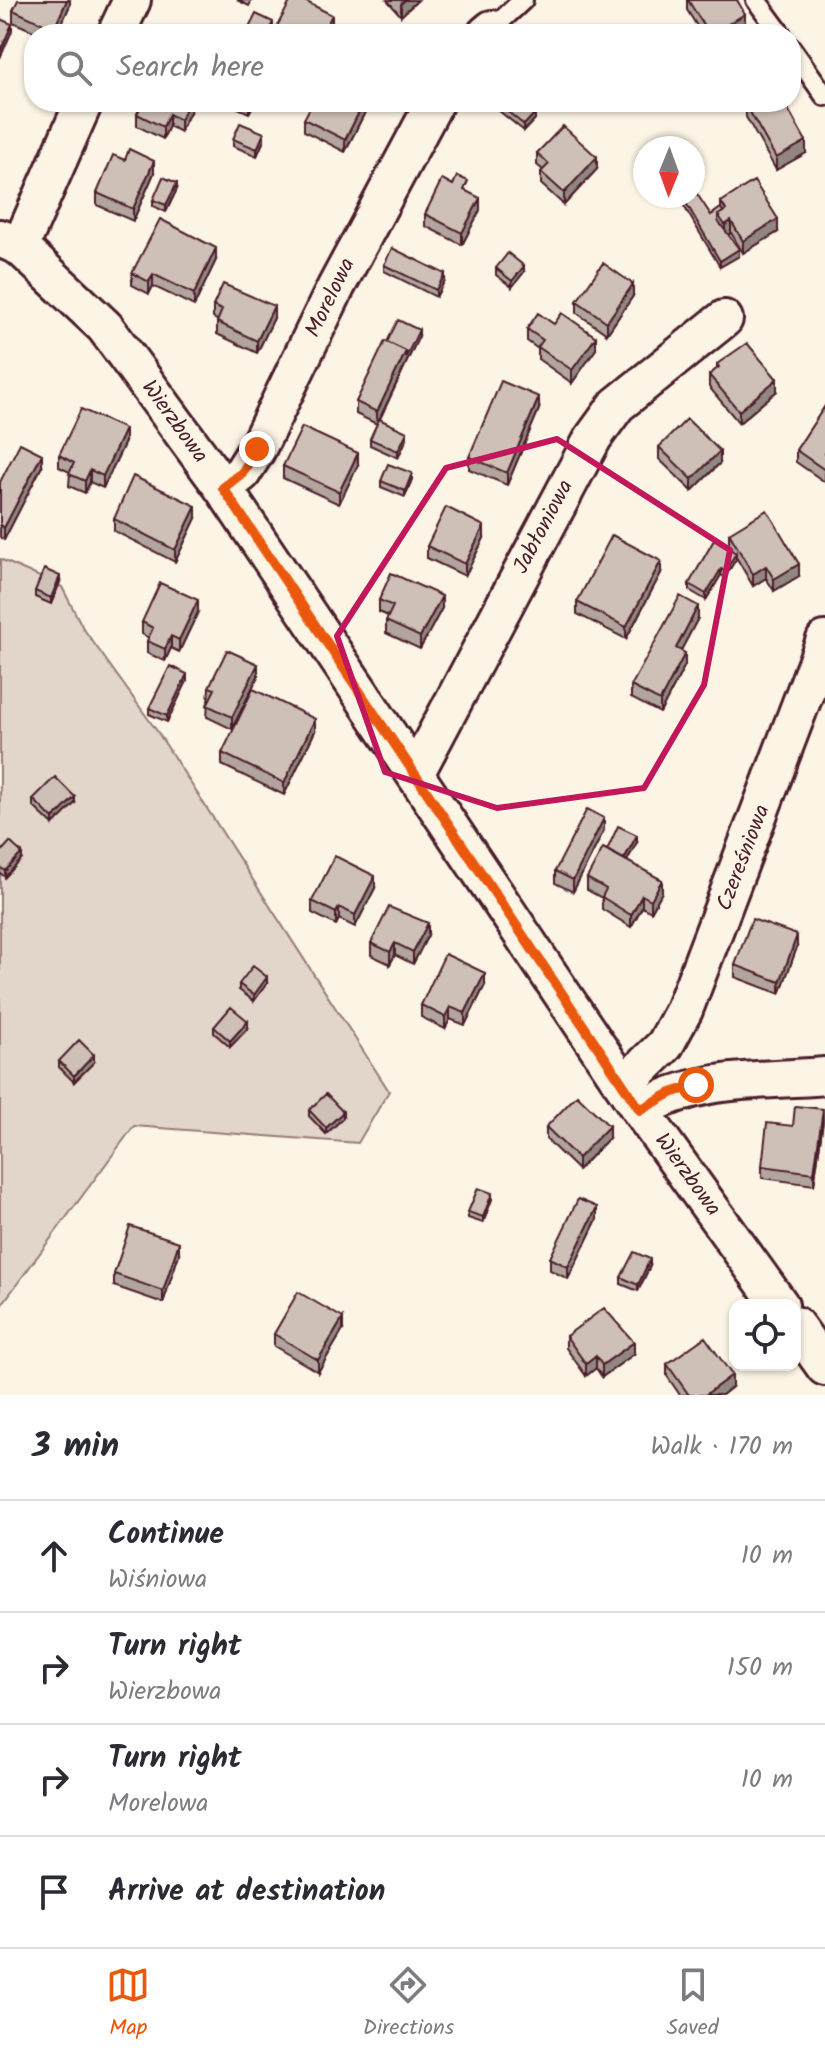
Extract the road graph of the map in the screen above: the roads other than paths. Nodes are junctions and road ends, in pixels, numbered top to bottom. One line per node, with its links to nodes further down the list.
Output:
1 (132, 0): 4 (street)
2 (523, 0): 5 (lane)
3 (756, 0): 6 (lane)
4 (121, 24)
5 (497, 24)
6 (774, 24)
7 (801, 62): 8 (lane)
8 (825, 96)
9 (79, 112): 11 (street)
10 (430, 112): 13 (street, Morelowa)
11 (10, 243): 13 (street, Wierzbowa)
12 (724, 319): 15 (street, Jabłoniowa)
13 (223, 488): 15 (street, Wierzbowa)
14 (825, 640): 17 (street, Czereśniowa)
15 (415, 774): 17 (street, Wierzbowa)
16 (825, 1076): 17 (street)
17 (637, 1087): 18 (street, Wierzbowa)
18 (776, 1299)
19 (801, 1333): 20 (street)
20 (825, 1367)

